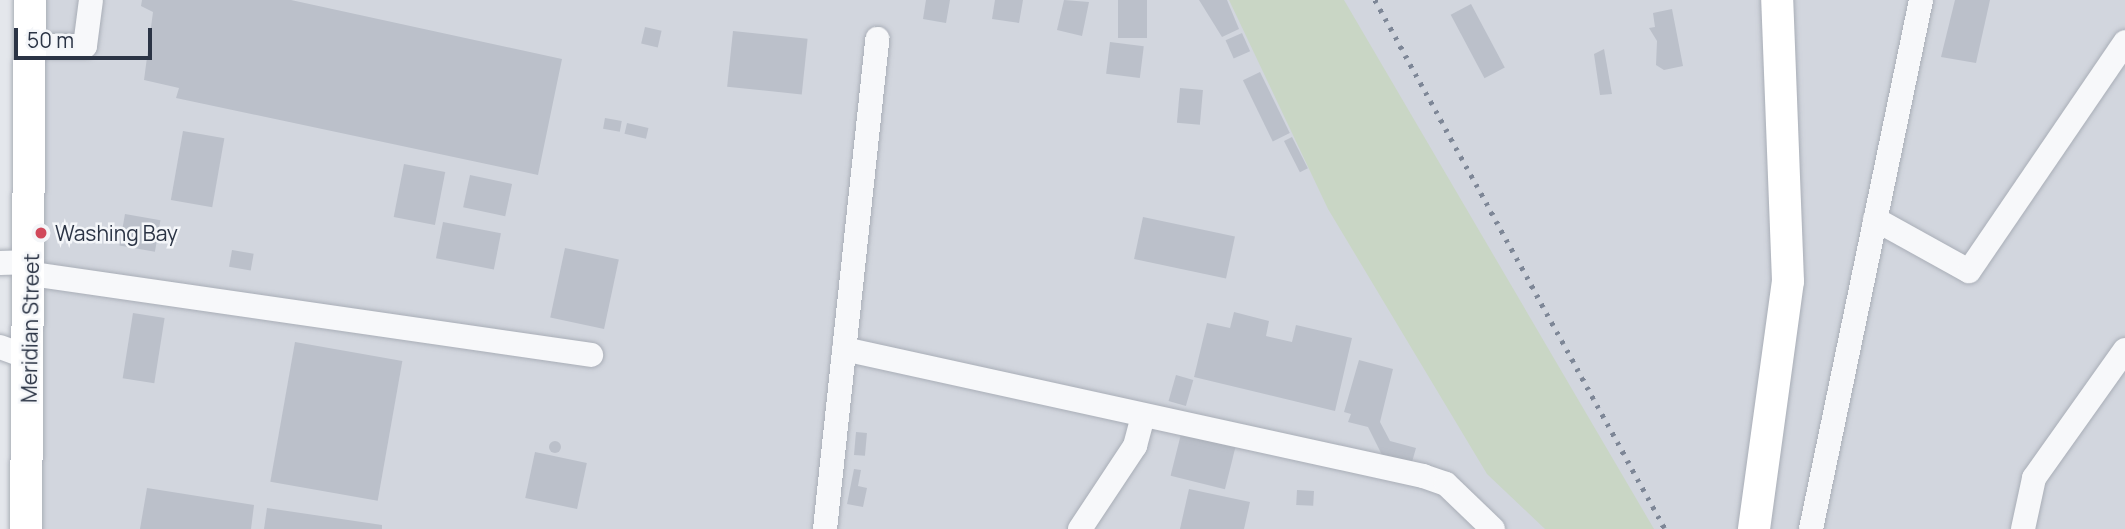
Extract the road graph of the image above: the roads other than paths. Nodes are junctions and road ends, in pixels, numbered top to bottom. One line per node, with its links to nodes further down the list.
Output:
1 (30, 0): 7 (main road, Meridian Street)
2 (92, 0): 7 (lane)
3 (1777, 0): 21 (main road)
4 (1921, 0): 8 (lane)
5 (877, 39): 12 (lane)
6 (2125, 42): 8 (lane)
7 (30, 46): 10 (main road, Meridian Street)
8 (1875, 219): 22 (lane)
9 (0, 263): 10 (lane)
10 (32, 268): 14 (lane); 15 (main road, Meridian Street)
11 (0, 346): 15 (lane)
12 (844, 349): 16 (lane); 18 (lane)
13 (2125, 351): 23 (lane)
14 (591, 355)
15 (30, 358): 17 (main road, Meridian Street)
16 (1142, 419): 19 (lane); 20 (lane)
17 (26, 529)
18 (825, 529)
19 (1080, 529)
20 (1493, 529)
21 (1754, 529)
22 (1811, 529)
23 (2023, 529)

